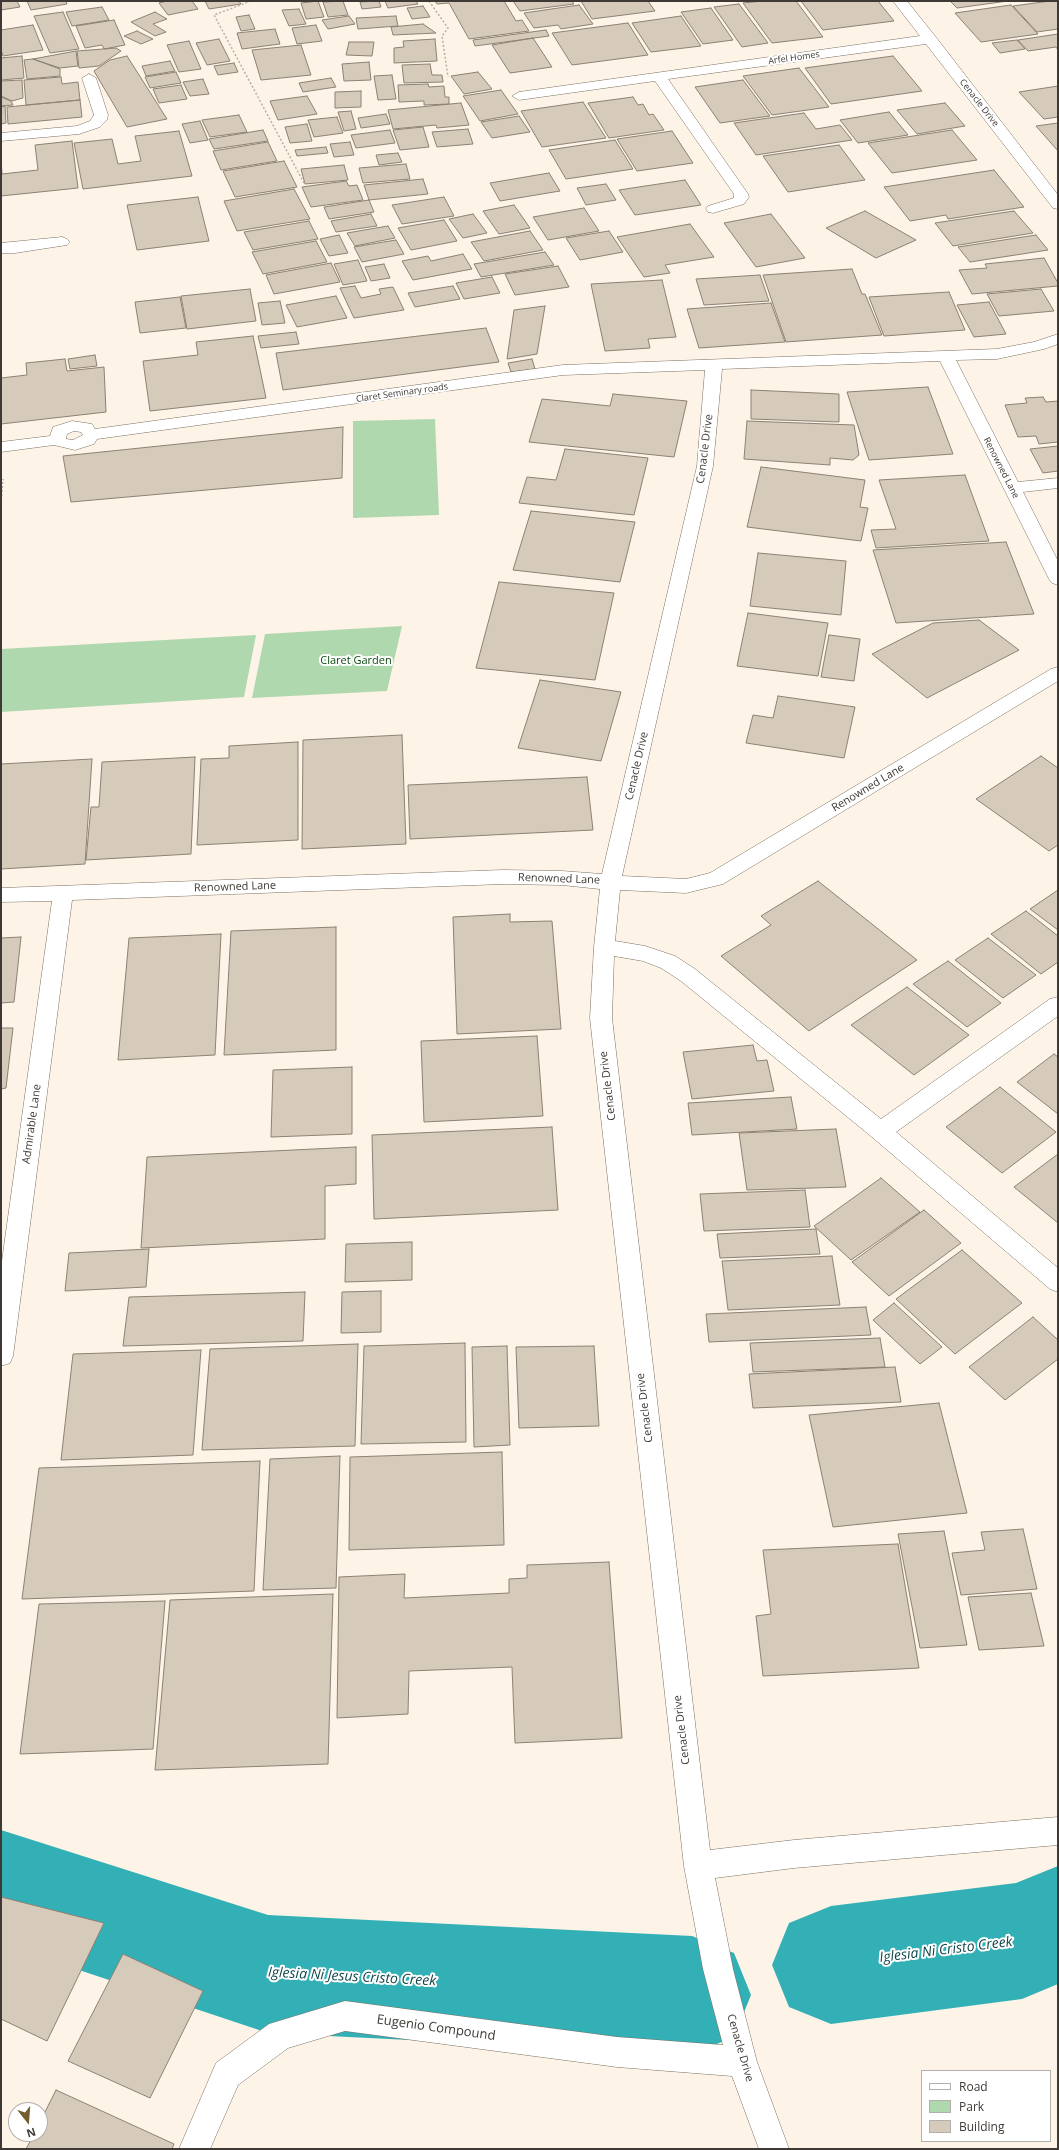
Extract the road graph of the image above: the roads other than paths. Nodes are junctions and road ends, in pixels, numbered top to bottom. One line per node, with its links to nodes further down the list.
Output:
1 (900, 1): 2 (street, Cenacle Drive)
2 (930, 39): 3 (street, Arfel Homes); 7 (street, Cenacle Drive)
3 (659, 77): 5 (street, Arfel Homes); 8 (street)
4 (89, 78): 6 (street)
5 (519, 96)
6 (1, 137)
7 (1058, 205)
8 (713, 209)
9 (62, 242): 10 (street)
10 (1, 248)
11 (1058, 339): 12 (street)
12 (946, 356): 13 (street); 16 (street, Renowned Lane)
13 (714, 364): 14 (street, Claret Seminary roads); 19 (street, Cenacle Drive)
14 (1, 447)
15 (1058, 483): 16 (street)
16 (1012, 488): 17 (street, Renowned Lane)
17 (1058, 579)
18 (1058, 673): 19 (street, Renowned Lane)
19 (611, 881): 20 (street, Renowned Lane); 22 (street, Cenacle Drive)
20 (63, 892): 21 (street, Renowned Lane); 26 (street, Admirable Lane)
21 (1, 895)
22 (604, 947): 24 (street); 28 (street, Cenacle Drive)
23 (1058, 1005): 24 (street)
24 (880, 1131): 25 (street)
25 (1055, 1275)
26 (1, 1356)
27 (1058, 1831): 28 (street)
28 (698, 1866): 29 (street, Cenacle Drive)
29 (742, 2062): 30 (street, Eugenio Compound); 31 (street, Cenacle Drive)
30 (194, 2149)
31 (774, 2149)

